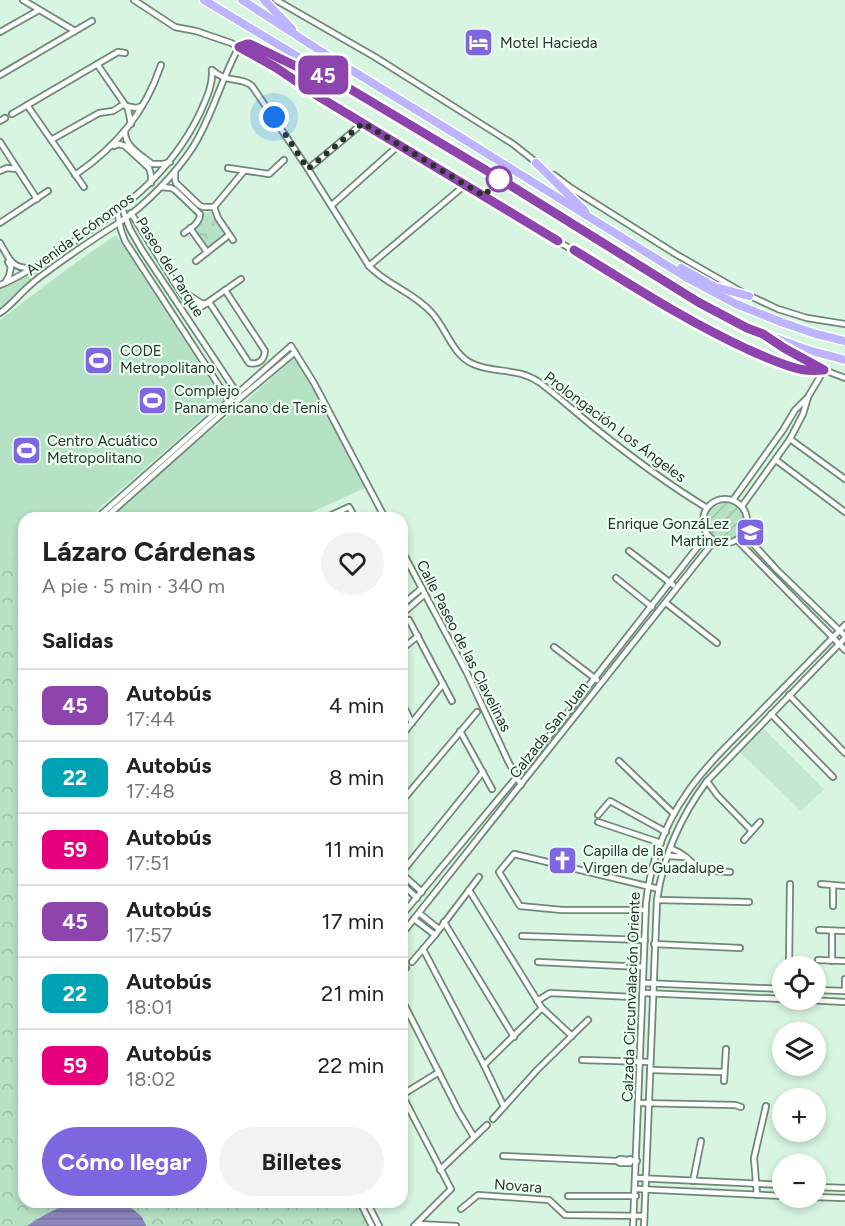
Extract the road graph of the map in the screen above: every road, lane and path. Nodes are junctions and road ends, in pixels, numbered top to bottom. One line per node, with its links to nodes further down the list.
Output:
1 (23, 0): 7 (street)
2 (134, 0): 12 (street)
3 (204, 0): 17 (highway)
4 (242, 0): 11 (highway)
5 (264, 0): 11 (highway)
6 (276, 0): 37 (street)
7 (39, 10): 9 (street); 10 (street)
8 (92, 21): 9 (street)
9 (75, 31): 16 (street)
10 (0, 32)
11 (303, 40): 56 (highway)
12 (239, 47): 17 (highway); 18 (street, Avenida Ecónomos); 25 (street)
13 (125, 53): 14 (street)
14 (97, 64): 21 (street); 22 (street)
15 (161, 65): 23 (street)
16 (0, 75)
17 (330, 77): 78 (highway)
18 (223, 78): 19 (street, Avenida Ecónomos); 20 (street, Avenida Ecónomos); 40 (street)
19 (210, 89): 20 (street); 28 (street, Avenida Ecónomos)
20 (218, 93): 30 (street, Avenida Ecónomos)
21 (27, 105): 24 (street); 29 (street)
22 (125, 105): 23 (street); 26 (street); 29 (street)
23 (142, 106): 26 (street)
24 (12, 114)
25 (363, 123): 32 (street); 40 (street)
26 (131, 124): 27 (street)
27 (125, 131): 33 (street); 36 (street)
28 (188, 136): 30 (street); 36 (street, Avenida Ecónomos)
29 (51, 140): 44 (street)
30 (196, 141): 41 (street, Avenida Ecónomos)
31 (0, 142): 34 (street)
32 (399, 146): 46 (street); 51 (street)
33 (111, 147): 44 (street); 45 (street)
34 (10, 157): 39 (street); 42 (street)
35 (284, 160): 43 (street)
36 (170, 162): 45 (street, Avenida Ecónomos)
37 (536, 163): 56 (highway); 72 (street)
38 (228, 168): 43 (street)
39 (18, 169): 42 (street); 50 (street)
40 (308, 169): 51 (street)
41 (175, 170): 48 (street, Avenida Ecónomos); 52 (street)
42 (1, 171)
43 (244, 171): 52 (street)
44 (75, 175): 47 (street)
45 (151, 183): 53 (street, Avenida Ecónomos)
46 (465, 185): 67 (street); 82 (street)
47 (84, 187)
48 (161, 187): 54 (street, Avenida Ecónomos); 59 (street)
49 (48, 191): 50 (street)
50 (37, 199): 58 (street)
51 (332, 205): 67 (street)
52 (214, 207): 64 (street)
53 (120, 209): 55 (street, Paseo del Parque); 57 (street, Paseo del Parque); 68 (street, Avenida Ecónomos)
54 (131, 213): 55 (street, Avenida Ecónomos); 73 (street, Paseo del Parque)
55 (126, 217): 57 (street, Avenida Ecónomos); 74 (street, Paseo del Parque)
56 (594, 220): 61 (highway)
57 (120, 222): 75 (street, Avenida Ecónomos); 76 (street, Paseo del Parque)
58 (0, 223)
59 (190, 228): 60 (street); 64 (street)
60 (184, 233)
61 (626, 240): 72 (highway); 79 (highway)
62 (0, 243): 66 (street)
63 (0, 250): 66 (street)
64 (207, 252): 65 (street)
65 (196, 261)
66 (13, 266): 68 (street); 70 (street)
67 (369, 266): 94 (street, Prolongación Los Ángeles)
68 (32, 268): 70 (street, Avenida Ecónomos)
69 (241, 279): 71 (street)
70 (2, 284)
71 (225, 290): 73 (street); 73 (street)
72 (750, 296): 77 (street)
73 (207, 303)
74 (180, 308): 76 (street); 84 (street, Paseo del Parque)
75 (0, 313)
76 (172, 313): 87 (street, Paseo del Parque)
77 (845, 324)
78 (763, 334): 81 (highway); 82 (main road)
79 (845, 341)
80 (295, 352): 84 (street); 86 (street); 99 (street)
81 (845, 360)
82 (824, 370): 83 (street); 85 (street)
83 (845, 378)
84 (237, 393): 86 (street, Paseo del Parque); 87 (street)
85 (808, 397): 89 (street); 92 (street)
86 (241, 398): 88 (street)
87 (228, 400): 88 (street, Paseo del Parque); 95 (street)
88 (232, 405): 96 (street)
89 (790, 439): 90 (street); 91 (street)
90 (776, 460): 93 (street); 100 (street)
91 (845, 479)
92 (733, 500): 93 (street); 94 (street)
93 (742, 506): 101 (street)
94 (707, 508): 102 (street)
95 (103, 512)
96 (112, 512)
97 (338, 512): 98 (street)
98 (352, 512)
99 (382, 512)
100 (845, 512)
101 (743, 533): 103 (street); 118 (street)
102 (707, 535): 104 (street); 108 (street, Calzada San Juan)
103 (736, 540): 104 (street); 120 (street)
104 (714, 541): 110 (street, Calzada San Juan)
105 (629, 550): 108 (street)
106 (408, 562): 109 (street, Calle Paseo de las Clavelinas)
107 (616, 578): 114 (street)
108 (671, 583): 110 (street); 114 (street, Calzada San Juan)
109 (422, 588): 111 (street, Calle Paseo de las Clavelinas); 112 (street)
110 (677, 588): 113 (street, Calzada San Juan)
111 (425, 594): 115 (street); 143 (street, Calle Paseo de las Clavelinas)
112 (408, 600)
113 (666, 603): 122 (street); 128 (street, Calzada San Juan)
114 (652, 607): 127 (street, Calzada San Juan)
115 (408, 609)
116 (409, 620): 119 (street)
117 (845, 625): 118 (street, Calzada Circunvalación Oriente)
118 (839, 631): 120 (street, Calzada Circunvalación Oriente); 121 (street)
119 (418, 636): 123 (street); 129 (street)
120 (832, 637): 124 (street); 138 (street, Calzada Circunvalación Oriente)
121 (845, 637): 124 (street, Calzada Circunvalación Oriente)
122 (717, 643)
123 (408, 644)
124 (839, 644): 126 (street); 130 (street, Calzada Circunvalación Oriente)
125 (554, 647): 127 (street)
126 (845, 650)
127 (595, 679): 128 (street); 143 (street, Calzada San Juan)
128 (602, 683): 146 (street, Calzada San Juan)
129 (443, 684): 131 (street); 135 (street)
130 (789, 695): 133 (street, Calzada Circunvalación Oriente); 140 (street)
131 (452, 701)
132 (477, 712): 137 (street)
133 (771, 714): 139 (street, Calzada Circunvalación Oriente); 144 (street)
134 (408, 715): 135 (street)
135 (412, 723): 136 (street)
136 (408, 728)
137 (460, 731): 142 (street); 149 (street)
138 (730, 743): 139 (street); 151 (street, Calzada Circunvalación Oriente)
139 (737, 750): 145 (street, Calzada Circunvalación Oriente)
140 (845, 753)
141 (619, 761): 151 (street)
142 (483, 772): 148 (street); 164 (street)
143 (516, 777): 146 (street, Calle Paseo de las Clavelinas); 160 (street, Calzada San Juan)
144 (833, 777)
145 (707, 781): 147 (street, Calzada Circunvalación Oriente); 150 (street)
146 (521, 785): 163 (street, Calzada San Juan)
147 (703, 786): 150 (street); 159 (street, Calzada Circunvalación Oriente)
148 (492, 789)
149 (408, 794)
150 (717, 795): 155 (street)
151 (674, 814): 156 (street, Calzada Circunvalación Oriente)
152 (598, 815): 156 (street)
153 (598, 822): 158 (street)
154 (760, 822): 155 (street)
155 (752, 831): 157 (street)
156 (666, 832): 158 (street, Calzada Circunvalación Oriente)
157 (744, 840)
158 (661, 843): 172 (street, Calzada Circunvalación Oriente)
159 (670, 848): 161 (street, Calzada Circunvalación Oriente); 162 (street)
160 (453, 854): 163 (street); 176 (street, Calzada San Juan)
161 (668, 856): 162 (street); 173 (street, Calzada Circunvalación Oriente)
162 (688, 858): 165 (street)
163 (460, 860): 183 (street, Calzada San Juan)
164 (408, 866)
165 (730, 872)
166 (478, 877): 175 (street)
167 (408, 879): 176 (street)
168 (790, 884): 197 (street)
169 (821, 884): 170 (street)
170 (833, 885): 171 (street); 180 (street)
171 (845, 886)
172 (648, 887): 173 (street); 182 (street, Calzada Circunvalación Oriente); 182 (street)
173 (659, 889): 178 (street, Calzada Circunvalación Oriente)
174 (408, 890): 177 (street)
175 (469, 890): 185 (street); 216 (street)
176 (422, 892): 177 (street, Calzada San Juan)
177 (417, 898): 181 (street, Calzada San Juan)
178 (657, 900): 179 (street); 194 (street, Calzada Circunvalación Oriente)
179 (749, 902)
180 (833, 906)
181 (408, 908)
182 (645, 910): 193 (street, Calzada Circunvalación Oriente)
183 (419, 913): 184 (street, Calzada San Juan); 187 (street)
184 (414, 919): 186 (street, Calzada San Juan); 191 (street)
185 (444, 922): 187 (street); 222 (street)
186 (408, 927)
187 (439, 929): 191 (street)
188 (819, 930): 189 (street)
189 (832, 931): 190 (street); 199 (street)
190 (845, 932)
191 (435, 935): 196 (street)
192 (522, 936): 193 (street)
193 (645, 940): 203 (street, Calzada Circunvalación Oriente)
194 (654, 944): 195 (street); 206 (street, Calzada Circunvalación Oriente)
195 (740, 948)
196 (423, 949): 201 (street); 228 (street)
197 (789, 956)
198 (826, 961): 199 (street)
199 (832, 961): 200 (street)
200 (845, 961)
201 (412, 962)
202 (538, 962): 203 (street)
203 (643, 967): 205 (street, Calzada Circunvalación Oriente)
204 (845, 979): 210 (street)
205 (643, 982): 206 (street); 211 (street, Calzada Circunvalación Oriente)
206 (653, 983): 207 (street); 212 (street, Calzada Circunvalación Oriente)
207 (740, 987): 208 (street); 214 (street)
208 (772, 988)
209 (826, 990): 210 (street)
210 (845, 991)
211 (643, 993): 212 (street); 226 (street, Calzada Circunvalación Oriente)
212 (653, 993): 214 (street); 227 (street, Calzada Circunvalación Oriente)
213 (633, 997): 216 (street)
214 (740, 997): 215 (street)
215 (772, 998)
216 (537, 1001): 219 (street)
217 (826, 1001): 218 (street)
218 (845, 1002)
219 (542, 1008): 222 (street); 223 (street)
220 (408, 1012): 230 (street)
221 (588, 1020): 223 (street)
222 (514, 1036): 228 (street)
223 (572, 1036): 238 (street)
224 (726, 1049): 231 (street)
225 (582, 1060): 226 (street)
226 (640, 1062): 227 (street); 234 (street, Calzada Circunvalación Oriente)
227 (650, 1062): 229 (street, Calzada Circunvalación Oriente)
228 (484, 1065): 238 (street)
229 (650, 1070): 231 (street); 235 (street, Calzada Circunvalación Oriente)
230 (438, 1072): 233 (street); 242 (street)
231 (724, 1072): 232 (street)
232 (723, 1081)
233 (408, 1091)
234 (639, 1104): 235 (street); 245 (street, Calzada Circunvalación Oriente)
235 (648, 1104): 239 (street); 248 (street, Calzada Circunvalación Oriente)
236 (766, 1106): 250 (street)
237 (408, 1107): 246 (street)
238 (504, 1107): 240 (street)
239 (741, 1107)
240 (494, 1119)
241 (488, 1125): 242 (street)
242 (474, 1137): 246 (street)
243 (701, 1141): 249 (street)
244 (503, 1156): 245 (street)
245 (637, 1162): 247 (street, Calzada Circunvalación Oriente)
246 (440, 1170): 267 (street)
247 (636, 1178): 248 (street); 254 (street, Calzada Circunvalación Oriente)
248 (645, 1179): 249 (street); 255 (street, Calzada Circunvalación Oriente)
249 (693, 1181): 250 (street)
250 (757, 1183): 251 (street); 256 (street)
251 (772, 1184)
252 (826, 1187): 253 (street)
253 (845, 1188)
254 (636, 1189): 255 (street); 258 (street, Calzada Circunvalación Oriente)
255 (645, 1190): 256 (street); 266 (street, Calzada Circunvalación Oriente)
256 (758, 1195): 259 (street)
257 (568, 1196): 258 (street)
258 (636, 1196): 265 (street, Calzada Circunvalación Oriente)
259 (772, 1196)
260 (826, 1197): 261 (street)
261 (845, 1198)
262 (363, 1208): 268 (street)
263 (371, 1208): 269 (street)
264 (461, 1209): 265 (street, Novara)
265 (634, 1216): 266 (street, Novara); 271 (street, Calzada Circunvalación Oriente)
266 (644, 1216): 272 (street, Calzada Circunvalación Oriente)
267 (416, 1225): 270 (street)
268 (372, 1226)
269 (379, 1226)
270 (456, 1226)
271 (633, 1226)
272 (644, 1226)

